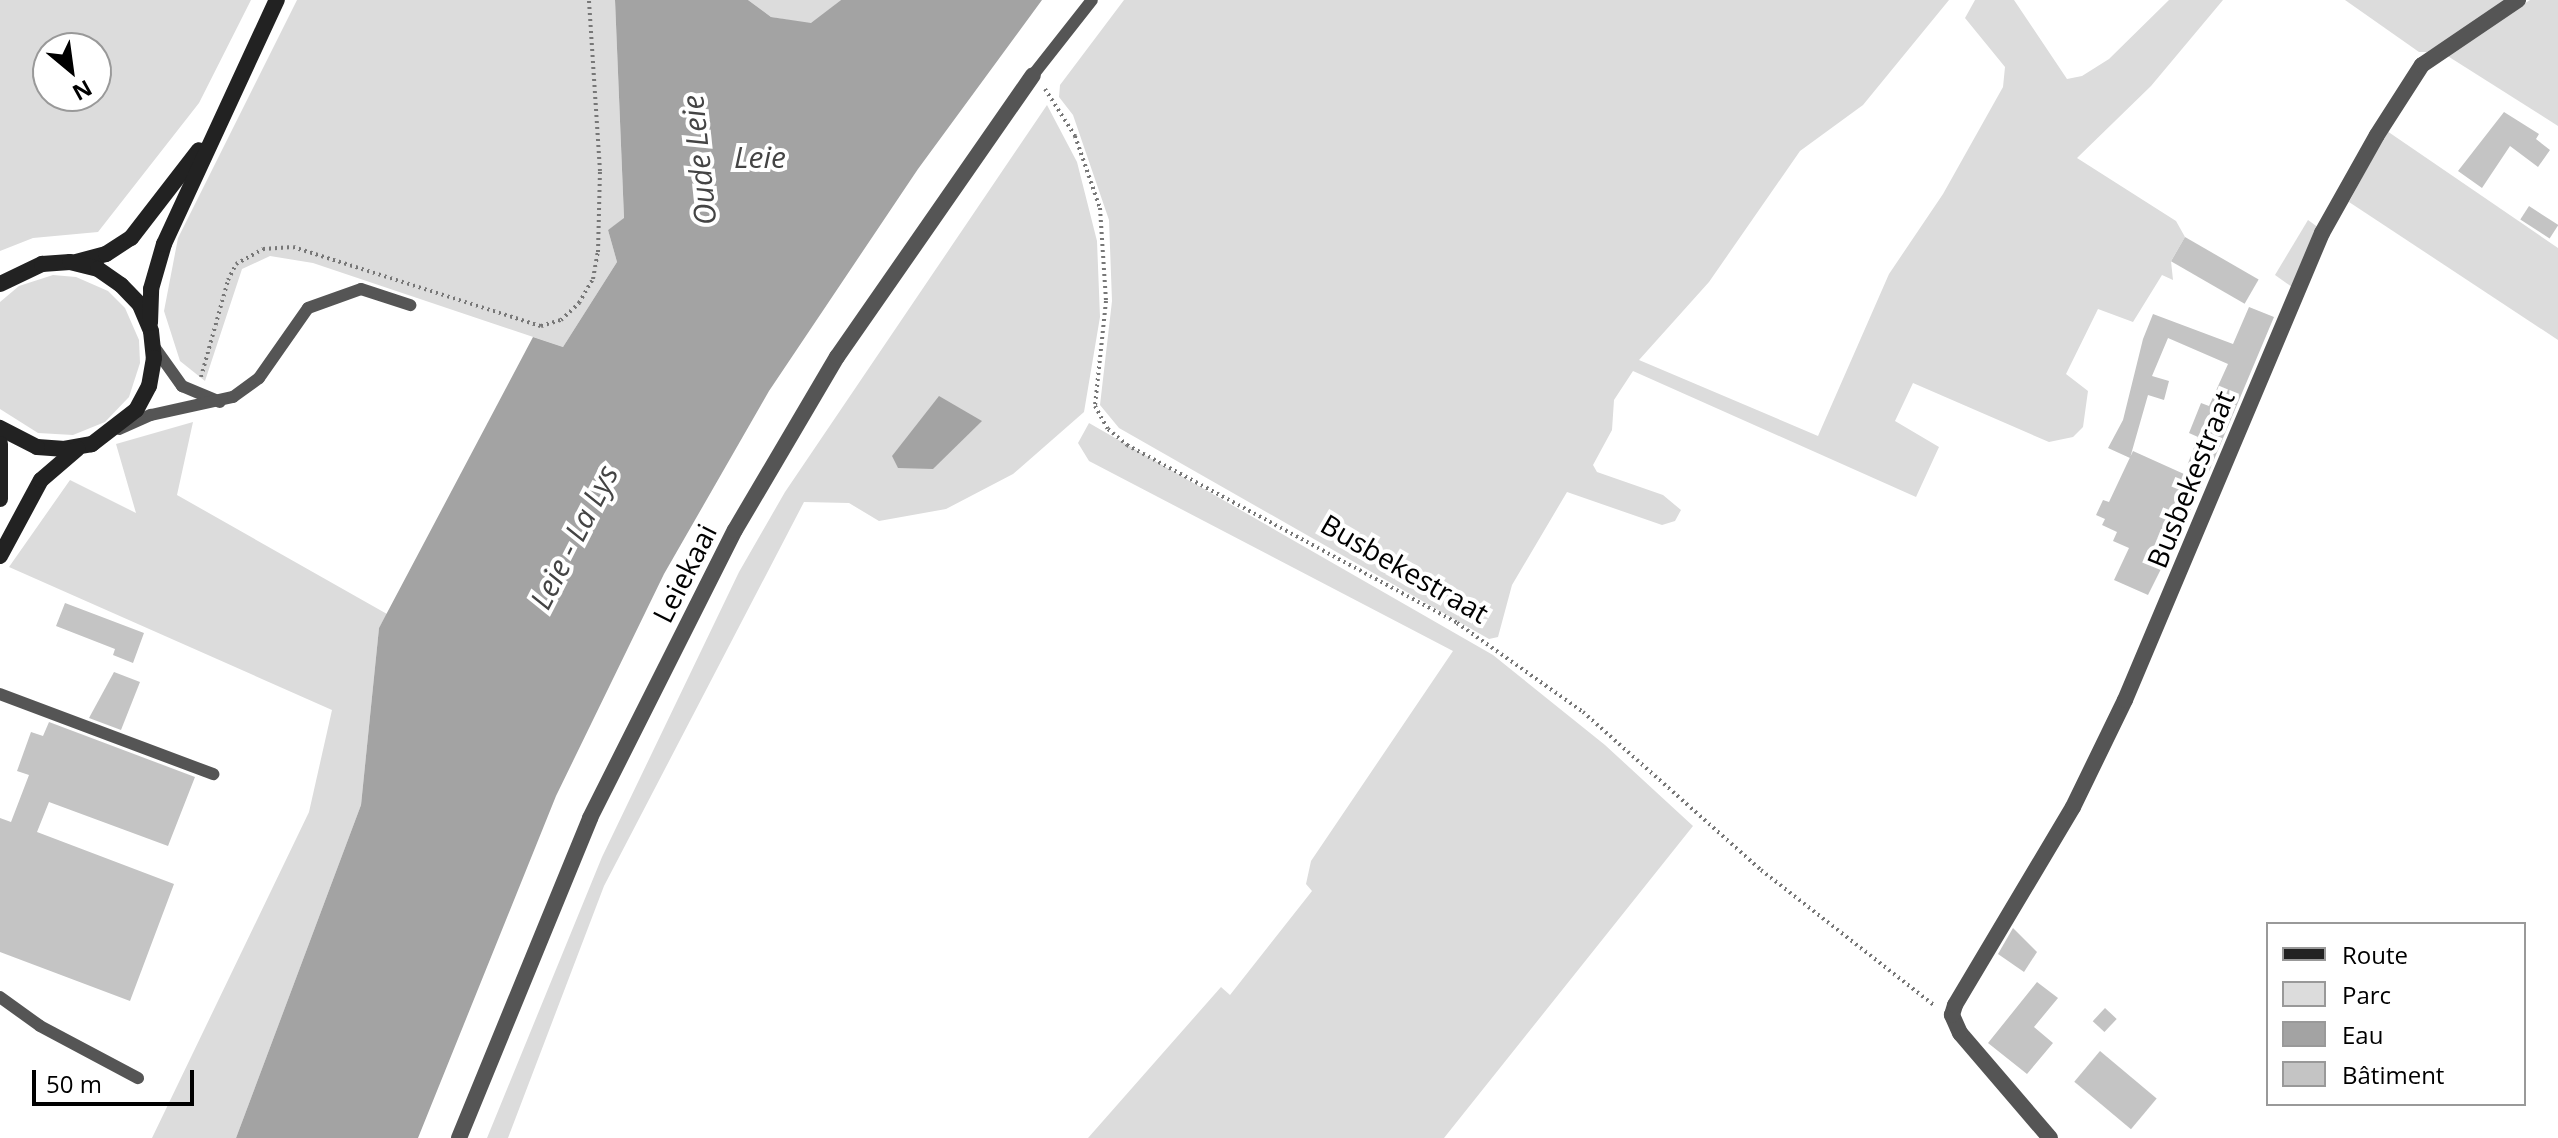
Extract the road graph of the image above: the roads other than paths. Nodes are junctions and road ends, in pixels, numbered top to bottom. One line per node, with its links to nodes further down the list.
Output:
1 (277, 0): 5 (main road)
2 (1092, 0): 4 (lane)
3 (2518, 0): 22 (street, Busbekestraat)
4 (1033, 75): 21 (street, Leiekaai)
5 (222, 115): 6 (main road); 9 (main road)
6 (70, 262): 7 (main road); 9 (main road)
7 (0, 284)
8 (410, 305): 10 (lane)
9 (152, 338): 10 (lane); 12 (main road)
10 (220, 402): 12 (lane)
11 (0, 428): 14 (main road)
12 (117, 430): 14 (main road)
13 (0, 444): 15 (main road)
14 (79, 448): 16 (main road)
15 (0, 499)
16 (0, 556)
17 (0, 694): 18 (lane)
18 (213, 774)
19 (0, 997): 20 (lane)
20 (138, 1078)
21 (459, 1138)
22 (2050, 1138)

